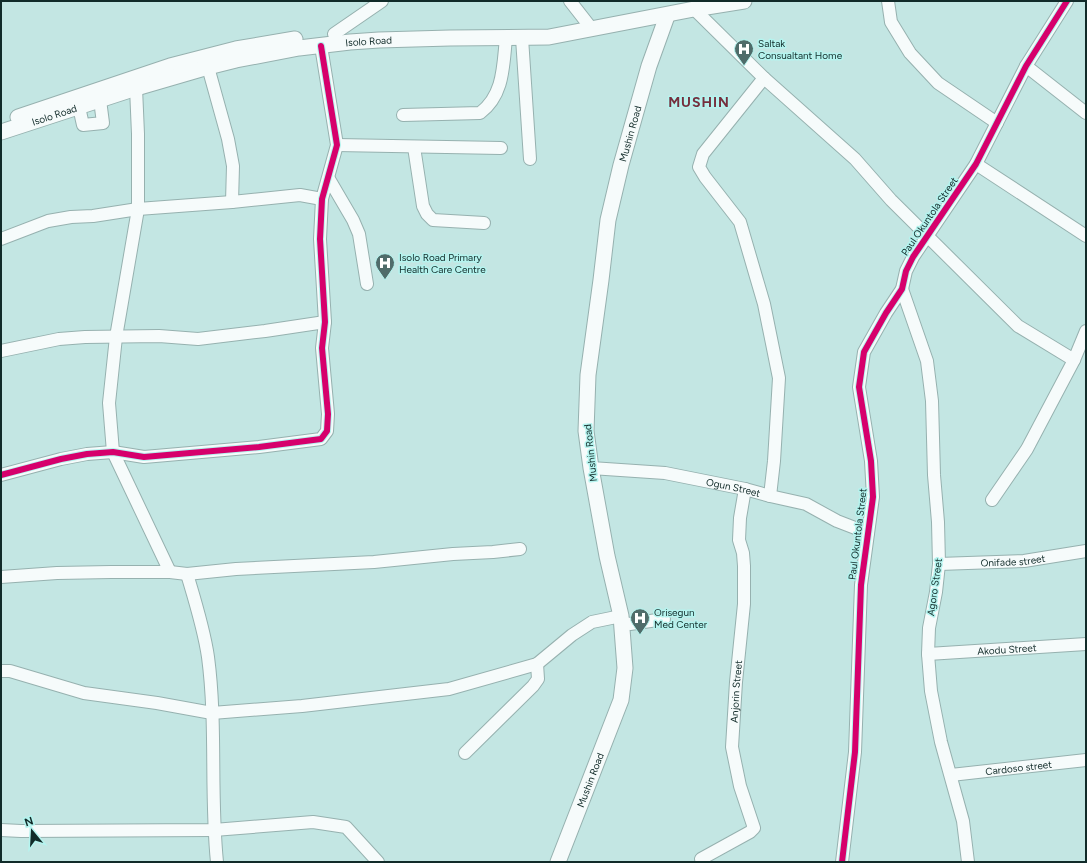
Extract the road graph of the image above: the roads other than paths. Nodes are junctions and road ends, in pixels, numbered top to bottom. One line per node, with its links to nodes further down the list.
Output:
1 (382, 1): 9 (street)
2 (570, 1): 8 (street)
3 (744, 1): 6 (main road, Isolo Road)
4 (888, 1): 22 (street)
5 (1067, 1): 13 (street, Paul Okuntola Street)
6 (694, 5): 7 (main road, Isolo Road); 8 (main road, Isolo Road); 15 (street)
7 (667, 16): 11 (main road, Isolo Road); 45 (main road, Mushin Road)
8 (588, 24): 9 (main road, Isolo Road)
9 (334, 34): 18 (main road, Isolo Road)
10 (506, 38): 11 (main road, Isolo Road); 12 (main road, Isolo Road); 20 (street)
11 (522, 38): 27 (street)
12 (321, 46): 14 (main road, Isolo Road); 24 (street)
13 (1026, 66): 19 (street); 22 (street, Paul Okuntola Street)
14 (208, 67): 16 (main road, Isolo Road); 31 (street)
15 (764, 78): 34 (street); 48 (street)
16 (136, 88): 17 (main road, Isolo Road); 32 (street)
17 (100, 100): 18 (main road, Isolo Road); 18 (street)
18 (76, 102): 21 (main road, Isolo Road); 23 (main road, Isolo Road)
19 (1086, 113)
20 (403, 115)
21 (1, 122)
22 (997, 123): 28 (street, Paul Okuntola Street)
23 (1, 132)
24 (337, 145): 25 (street); 29 (street)
25 (414, 147): 26 (street); 33 (street)
26 (501, 148)
27 (530, 159)
28 (976, 164): 34 (street, Paul Okuntola Street); 35 (street)
29 (328, 179): 30 (street); 37 (street)
30 (322, 199): 31 (street); 39 (street)
31 (232, 202): 32 (street)
32 (138, 210): 36 (street); 41 (street)
33 (484, 223)
34 (927, 236): 38 (street, Paul Okuntola Street); 43 (street)
35 (1086, 236)
36 (1, 239)
37 (367, 284)
38 (902, 289): 50 (street, Paul Okuntola Street); 53 (street, Agoro Street)
39 (325, 322): 41 (street); 44 (street)
40 (1086, 331): 43 (street)
41 (116, 337): 42 (street); 44 (street)
42 (1, 350)
43 (1074, 360): 49 (street)
44 (113, 452): 46 (street); 54 (street)
45 (591, 468): 47 (street, Ogun Street); 57 (main road, Mushin Road)
46 (1, 475)
47 (745, 489): 48 (street, Ogun Street); 72 (street, Anjorin Street)
48 (770, 496): 50 (street, Ogun Street)
49 (992, 500)
50 (868, 533): 73 (street, Paul Okuntola Street)
51 (520, 549): 55 (street)
52 (1086, 551): 53 (street, Onifade street)
53 (939, 564): 60 (street, Agoro Street)
54 (170, 572): 55 (street); 56 (street)
55 (187, 574): 63 (street)
56 (1, 577)
57 (621, 619): 58 (street); 61 (street); 71 (main road, Mushin Road)
58 (664, 619)
59 (1086, 644): 60 (street, Akodu Street)
60 (928, 654): 66 (street, Agoro Street)
61 (537, 664): 63 (street); 64 (street)
62 (1, 671): 63 (street)
63 (212, 713): 68 (street)
64 (465, 753)
65 (1086, 760): 66 (street, Cardoso street)
66 (951, 775): 74 (street, Agoro Street)
67 (1, 830): 68 (street)
68 (214, 830): 69 (street); 70 (street)
69 (217, 862)
70 (378, 862)
71 (558, 862)
72 (703, 862)
73 (842, 862)
74 (968, 862)

